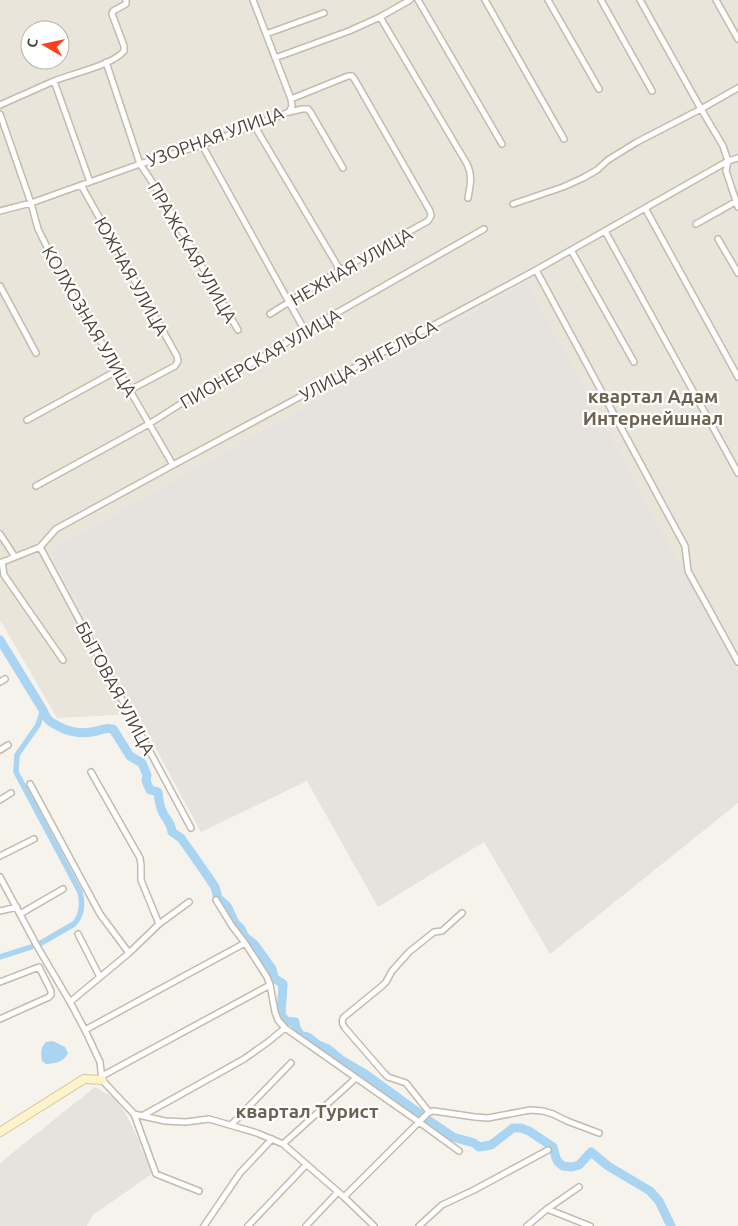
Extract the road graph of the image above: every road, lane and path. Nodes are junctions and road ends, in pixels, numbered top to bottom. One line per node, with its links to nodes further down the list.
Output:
1 (126, 0): 16 (street)
2 (253, 0): 13 (street)
3 (410, 0): 10 (street)
4 (418, 0): 28 (street)
5 (485, 0): 27 (street)
6 (548, 0): 19 (street)
7 (601, 0): 20 (street)
8 (640, 0): 23 (street)
9 (716, 0): 14 (street)
10 (401, 2): 12 (street)
11 (324, 13): 13 (street)
12 (380, 17): 15 (street); 36 (street)
13 (266, 34): 15 (street)
14 (738, 39)
15 (275, 58): 21 (street)
16 (106, 62): 17 (street); 32 (street, ПРАЖСКАЯ УЛИЦА)
17 (54, 81): 22 (street); 34 (street)
18 (738, 88): 23 (street)
19 (599, 90)
20 (652, 91)
21 (291, 100): 24 (street, УЗОРНАЯ УЛИЦА); 42 (street, УЗОРНАЯ УЛИЦА)
22 (0, 104)
23 (700, 109): 31 (street); 38 (street)
24 (289, 112): 26 (street, УЗОРНАЯ УЛИЦА); 33 (street)
25 (0, 114): 37 (street, КОЛХОЗНАЯ УЛИЦА)
26 (254, 125): 29 (street, УЗОРНАЯ УЛИЦА); 48 (street)
27 (564, 139)
28 (502, 144)
29 (202, 145): 32 (street, УЗОРНАЯ УЛИЦА); 52 (street)
30 (738, 158): 31 (street, УЛИЦА ЭНГЕЛЬСА)
31 (728, 161): 39 (street); 40 (street, УЛИЦА ЭНГЕЛЬСА)
32 (140, 164): 34 (street, УЗОРНАЯ УЛИЦА); 54 (street, ПРАЖСКАЯ УЛИЦА)
33 (343, 168)
34 (90, 182): 35 (street, УЗОРНАЯ УЛИЦА)
35 (81, 186): 37 (street, УЗОРНАЯ УЛИЦА); 60 (street, ЮЖНАЯ УЛИЦА)
36 (468, 198)
37 (30, 203): 41 (street, УЗОРНАЯ УЛИЦА); 58 (street, КОЛХОЗНАЯ УЛИЦА)
38 (514, 204)
39 (737, 204): 43 (street)
40 (645, 208): 45 (street, УЛИЦА ЭНГЕЛЬСА); 59 (street)
41 (0, 211)
42 (431, 216): 48 (street, НЕЖНАЯ УЛИЦА)
43 (696, 224)
44 (484, 229): 55 (street, ПИОНЕРСКАЯ УЛИЦА)
45 (605, 231): 47 (street, УЛИЦА ЭНГЕЛЬСА); 64 (street)
46 (718, 239): 50 (street)
47 (571, 250): 49 (street, УЛИЦА ЭНГЕЛЬСА); 57 (street)
48 (340, 270): 52 (street, НЕЖНАЯ УЛИЦА)
49 (536, 270): 63 (street, УЛИЦА ЭНГЕЛЬСА); 71 (street)
50 (738, 273)
51 (0, 286): 56 (street)
52 (289, 302): 53 (street, НЕЖНАЯ УЛИЦА); 55 (street)
53 (270, 314)
54 (238, 330)
55 (305, 331): 62 (street, ПИОНЕРСКАЯ УЛИЦА)
56 (36, 353)
57 (634, 362)
58 (118, 370): 60 (street, КОЛХОЗНАЯ УЛИЦА); 61 (street)
59 (738, 377)
60 (130, 390): 62 (street, КОЛХОЗНАЯ УЛИЦА)
61 (27, 420)
62 (149, 424): 63 (street, КОЛХОЗНАЯ УЛИЦА); 65 (street, ПИОНЕРСКАЯ УЛИЦА)
63 (173, 465): 67 (street, УЛИЦА ЭНГЕЛЬСА)
64 (738, 473)
65 (36, 486)
66 (0, 534): 68 (street)
67 (40, 547): 68 (street, УЛИЦА ЭНГЕЛЬСА); 78 (street, БЫТОВАЯ УЛИЦА)
68 (15, 558): 69 (street, УЛИЦА ЭНГЕЛЬСА)
69 (1, 563): 70 (street)
70 (63, 660)
71 (738, 662)
72 (8, 745): 73 (street)
73 (0, 750)
74 (91, 772): 89 (street)
75 (30, 784): 92 (street)
76 (11, 794): 77 (street)
77 (0, 800)
78 (191, 828)
79 (34, 839): 80 (street)
80 (0, 856)
81 (0, 877): 85 (street)
82 (63, 888): 88 (street)
83 (216, 900): 91 (street)
84 (189, 902): 89 (street)
85 (17, 907): 86 (street); 88 (street)
86 (0, 911)
87 (462, 913): 105 (street)
88 (20, 914): 93 (street)
89 (159, 924): 92 (street)
90 (78, 934): 95 (street)
91 (246, 943): 97 (street); 101 (street)
92 (129, 953): 95 (street)
93 (47, 963): 94 (street); 98 (street)
94 (39, 967): 96 (street); 99 (street)
95 (100, 977): 98 (street)
96 (0, 982)
97 (270, 985): 100 (street); 103 (street)
98 (70, 1002): 101 (street)
99 (0, 1019)
100 (285, 1028): 104 (street); 107 (street)
101 (85, 1030): 103 (street)
102 (291, 1064): 109 (street)
103 (102, 1078): 106 (street); 110 (street)
104 (356, 1078): 108 (street); 113 (street)
105 (429, 1112): 108 (street); 111 (street)
106 (134, 1114): 107 (street); 118 (street)
107 (142, 1116): 109 (street)
108 (419, 1122): 115 (street); 120 (street)
109 (231, 1125): 112 (street)
110 (0, 1132)
111 (599, 1133)
112 (272, 1139): 113 (street); 122 (street)
113 (283, 1144): 116 (street)
114 (548, 1150): 126 (street)
115 (458, 1151)
116 (306, 1165): 119 (street); 123 (street)
117 (579, 1187): 121 (street)
118 (199, 1191)
119 (338, 1192): 120 (street); 124 (street)
120 (344, 1198): 125 (street)
121 (548, 1209): 127 (street); 128 (street)
122 (204, 1226)
123 (248, 1226)
124 (306, 1226)
125 (374, 1226)
126 (419, 1226)
127 (527, 1226)
128 (590, 1226)

